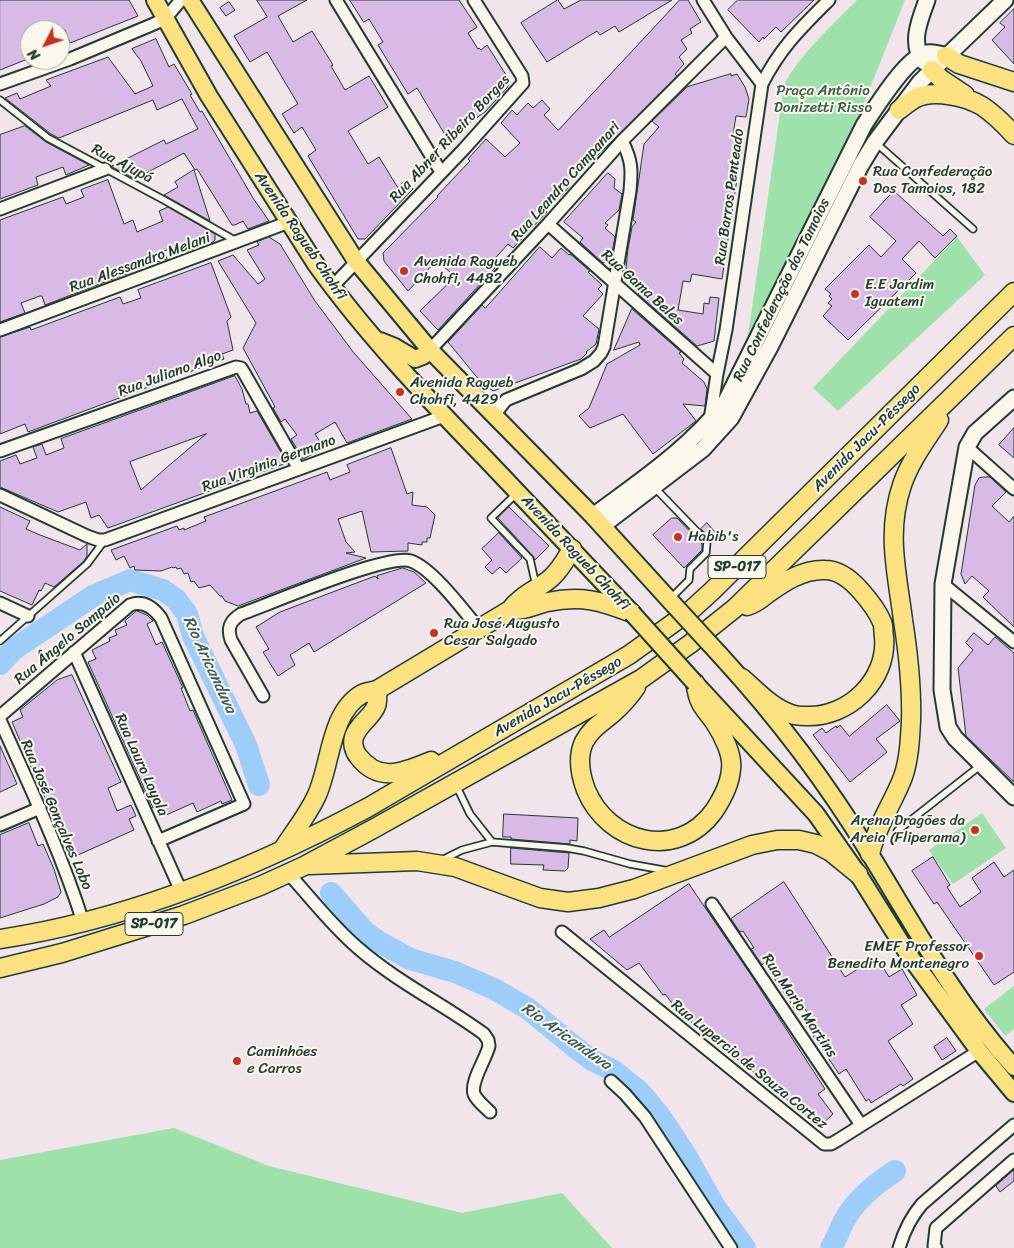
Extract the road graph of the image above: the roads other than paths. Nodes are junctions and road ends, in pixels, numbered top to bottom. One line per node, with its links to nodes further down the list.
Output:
1 (155, 0): 10 (main road, Avenida Ragueb Chohfi)
2 (181, 0): 10 (street)
3 (190, 0): 31 (main road)
4 (336, 0): 25 (street)
5 (474, 0): 25 (street, Rua Abner Ribeiro Borges)
6 (702, 0): 11 (street)
7 (829, 0): 17 (street, Rua Barros Penteado)
8 (927, 0): 12 (main road)
9 (1005, 0): 13 (main road, Rua Confederação dos Tamoios)
10 (165, 19): 16 (street); 27 (main road, Avenida Ragueb Chohfi)
11 (726, 36): 17 (street); 22 (street, Rua Leandro Campanari)
12 (918, 56): 13 (main road); 14 (main road); 46 (main road, Rua Confederação dos Tamoios)
13 (946, 56): 14 (main road, Rua Confederação dos Tamoios); 15 (highway)
14 (932, 70): 19 (highway); 20 (main road, Rua Confederação dos Tamoios)
15 (1014, 82)
16 (0, 84)
17 (762, 84): 41 (street, Rua Barros Penteado)
18 (0, 100): 24 (lane, Rua Ajupá)
19 (981, 106): 20 (highway); 21 (highway)
20 (898, 110): 23 (main road, Rua Confederação dos Tamoios)
21 (1014, 135)
22 (622, 141): 28 (street, Rua Leandro Campanari); 33 (street)
23 (875, 142): 29 (lane); 50 (main road, Rua Confederação dos Tamoios)
24 (105, 169): 26 (street); 30 (lane, Rua Ajupá)
25 (441, 172): 31 (street, Rua Abner Ribeiro Borges)
26 (0, 209)
27 (289, 222): 30 (street, Rua Alessandro Melani); 34 (main road, Avenida Ragueb Chohfi)
28 (548, 224): 33 (street, Rua Gama Beles); 40 (street, Rua Leandro Campanari)
29 (973, 229)
30 (237, 243): 37 (street, Rua Alessandro Melani)
31 (356, 261): 34 (street, Rua Abner Ribeiro Borges); 40 (main road)
32 (1014, 276): 36 (highway)
33 (616, 285): 41 (street, Rua Gama Beles); 44 (street)
34 (332, 286): 39 (main road, Avenida Ragueb Chohfi)
35 (1014, 292): 36 (highway, Avenida Jacu-Pêssego / SP-017)
36 (982, 324): 76 (highway, Avenida Jacu-Pêssego / SP-017)
37 (0, 330)
38 (1014, 336): 42 (highway, Avenida Jacu-Pêssego / SP-017)
39 (376, 340): 40 (main road); 45 (main road, Avenida Ragueb Chohfi)
40 (430, 350): 44 (main road)
41 (717, 374): 46 (street, Rua Barros Penteado)
42 (956, 394): 61 (highway, Avenida Jacu-Pêssego / SP-017); 86 (highway)
43 (1014, 398): 47 (main road)
44 (494, 415): 54 (main road)
45 (444, 416): 49 (street, Rua Virginia Germano); 52 (main road, Avenida Ragueb Chohfi)
46 (710, 421): 54 (main road, Rua Confederação dos Tamoios)
47 (967, 446): 51 (street); 57 (main road)
48 (0, 451): 49 (street, Rua Juliano Algo)
49 (299, 469): 55 (street, Rua Virginia Germano)
50 (654, 487): 54 (main road, Rua Confederação dos Tamoios); 59 (lane)
51 (1014, 488)
52 (518, 492): 56 (main road, Avenida Ragueb Chohfi); 58 (lane)
53 (0, 495): 55 (street)
54 (597, 521): 59 (main road)
55 (105, 540): 64 (lane)
56 (572, 549): 58 (highway); 63 (main road, Avenida Ragueb Chohfi)
57 (943, 584): 67 (street); 77 (main road)
58 (536, 588): 62 (highway)
59 (672, 602): 69 (main road, bridge)
60 (0, 603): 64 (street)
61 (734, 608): 69 (highway); 70 (highway, Avenida Jacu-Pêssego / SP-017)
62 (510, 610): 63 (highway); 65 (highway)
63 (632, 613): 71 (main road, Avenida Ragueb Chohfi, bridge)
64 (28, 616): 66 (lane)
65 (479, 629): 72 (highway); 73 (street)
66 (0, 642)
67 (1014, 642)
68 (74, 652): 74 (street, Rua Ângelo Sampaio); 83 (street, Rua Lauro Loyola); 83 (street, Rua Ângelo Sampaio)
69 (742, 678): 86 (main road)
70 (641, 679): 71 (highway); 78 (highway, Avenida Jacu-Pêssego / SP-017)
71 (695, 683): 91 (main road, Avenida Ragueb Chohfi)
72 (377, 690): 76 (highway); 85 (highway)
73 (263, 696)
74 (0, 716)
75 (0, 720): 80 (street, Rua José Gonçalves Lobo)
76 (452, 759): 85 (highway, Avenida Jacu-Pêssego / SP-017)
77 (981, 765): 79 (main road); 82 (lane)
78 (456, 783): 84 (lane); 88 (highway, Avenida Jacu-Pêssego / SP-017)
79 (1014, 797)
80 (40, 808): 81 (street); 94 (street, Rua José Gonçalves Lobo)
81 (0, 826)
82 (897, 831)
83 (158, 841): 92 (street, Rua Lauro Loyola)
84 (492, 842): 87 (lane); 89 (lane)
85 (282, 850): 92 (highway, Avenida Jacu-Pêssego / SP-017)
86 (870, 854): 99 (main road)
87 (435, 864): 88 (highway); 89 (highway)
88 (304, 866): 90 (highway, Avenida Jacu-Pêssego / SP-017)
89 (678, 872): 91 (highway)
90 (288, 873): 97 (highway, Avenida Jacu-Pêssego / SP-017); 102 (street)
91 (858, 874): 98 (main road, Avenida Ragueb Chohfi)
92 (181, 891): 94 (highway, Avenida Jacu-Pêssego / SP-017)
93 (712, 904): 103 (street, Rua Mario Martins)
94 (83, 922): 96 (highway, Avenida Jacu-Pêssego / SP-017)
95 (562, 932): 103 (street, Rua Lupercio de Souza Cortez)
96 (0, 939)
97 (0, 968)
98 (979, 1051): 101 (main road, Avenida Ragueb Chohfi); 103 (street, Rua Lupercio de Souza Cortez)
99 (1014, 1067)
100 (611, 1081): 106 (street)
101 (1014, 1093)
102 (490, 1112)
103 (861, 1125)
104 (1014, 1125): 107 (street)
105 (1014, 1160): 108 (street)
106 (731, 1248)
107 (899, 1248)
108 (936, 1248)

